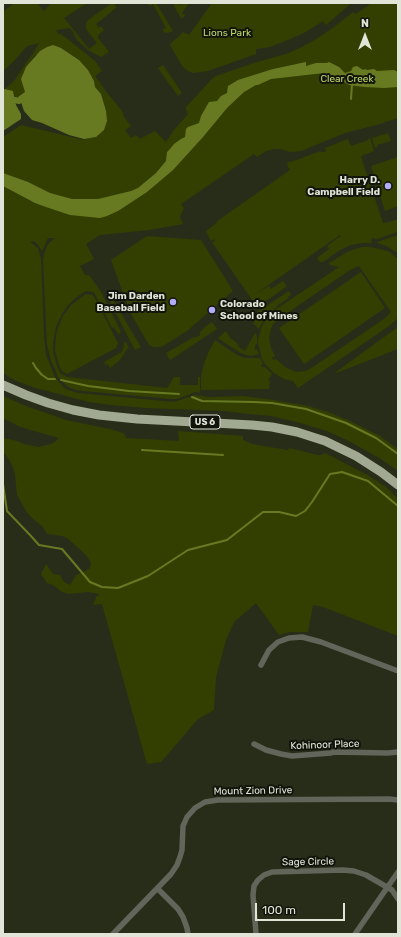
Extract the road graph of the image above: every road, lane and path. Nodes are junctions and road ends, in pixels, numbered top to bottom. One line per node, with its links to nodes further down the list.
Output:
1 (3, 385): 2 (highway, US 6)
2 (398, 485)
3 (261, 665): 4 (street)
4 (398, 671)
5 (254, 744): 6 (street, Kohinoor Place)
6 (398, 752)
7 (398, 800): 10 (street, Mount Zion Drive)
8 (398, 872): 9 (street)
9 (387, 888): 11 (street); 14 (street, Sage Circle); 15 (street)
10 (158, 889): 12 (street, Mount Zion Drive); 13 (street)
11 (398, 899)
12 (113, 934)
13 (188, 934)
14 (256, 934)
15 (355, 934)

